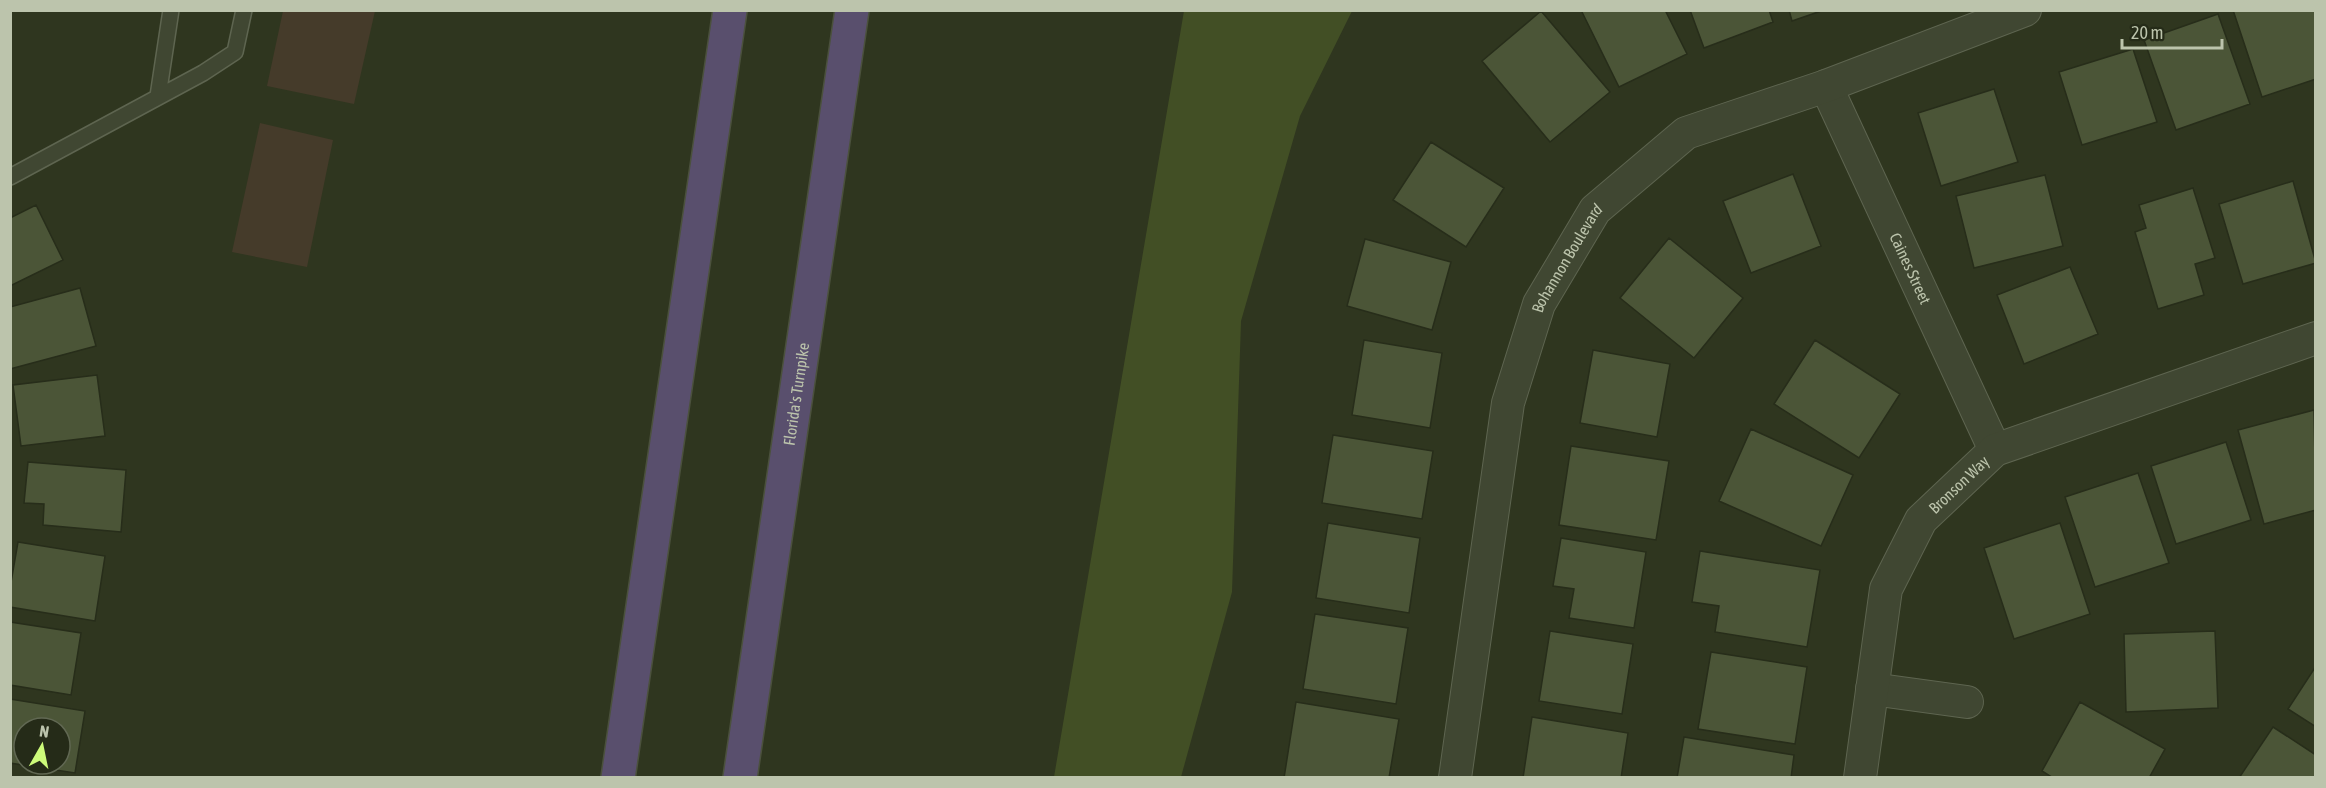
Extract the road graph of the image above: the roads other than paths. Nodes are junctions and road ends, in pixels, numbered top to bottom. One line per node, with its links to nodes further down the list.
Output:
1 (171, 10): 7 (lane)
2 (244, 10): 7 (lane)
3 (730, 10): 13 (highway)
4 (852, 10): 14 (highway, Florida's Turnpike)
5 (2025, 10): 6 (street, Bohannon Boulevard)
6 (1826, 86): 10 (street, Caines Street); 15 (street, Bohannon Boulevard)
7 (158, 96): 8 (lane)
8 (10, 177)
9 (2316, 338): 10 (street, Bronson Way)
10 (1995, 450): 11 (street, Bronson Way)
11 (1872, 688): 12 (street); 16 (street, Bronson Way)
12 (1967, 702)
13 (618, 777)
14 (740, 777)
15 (1455, 777)
16 (1860, 777)

